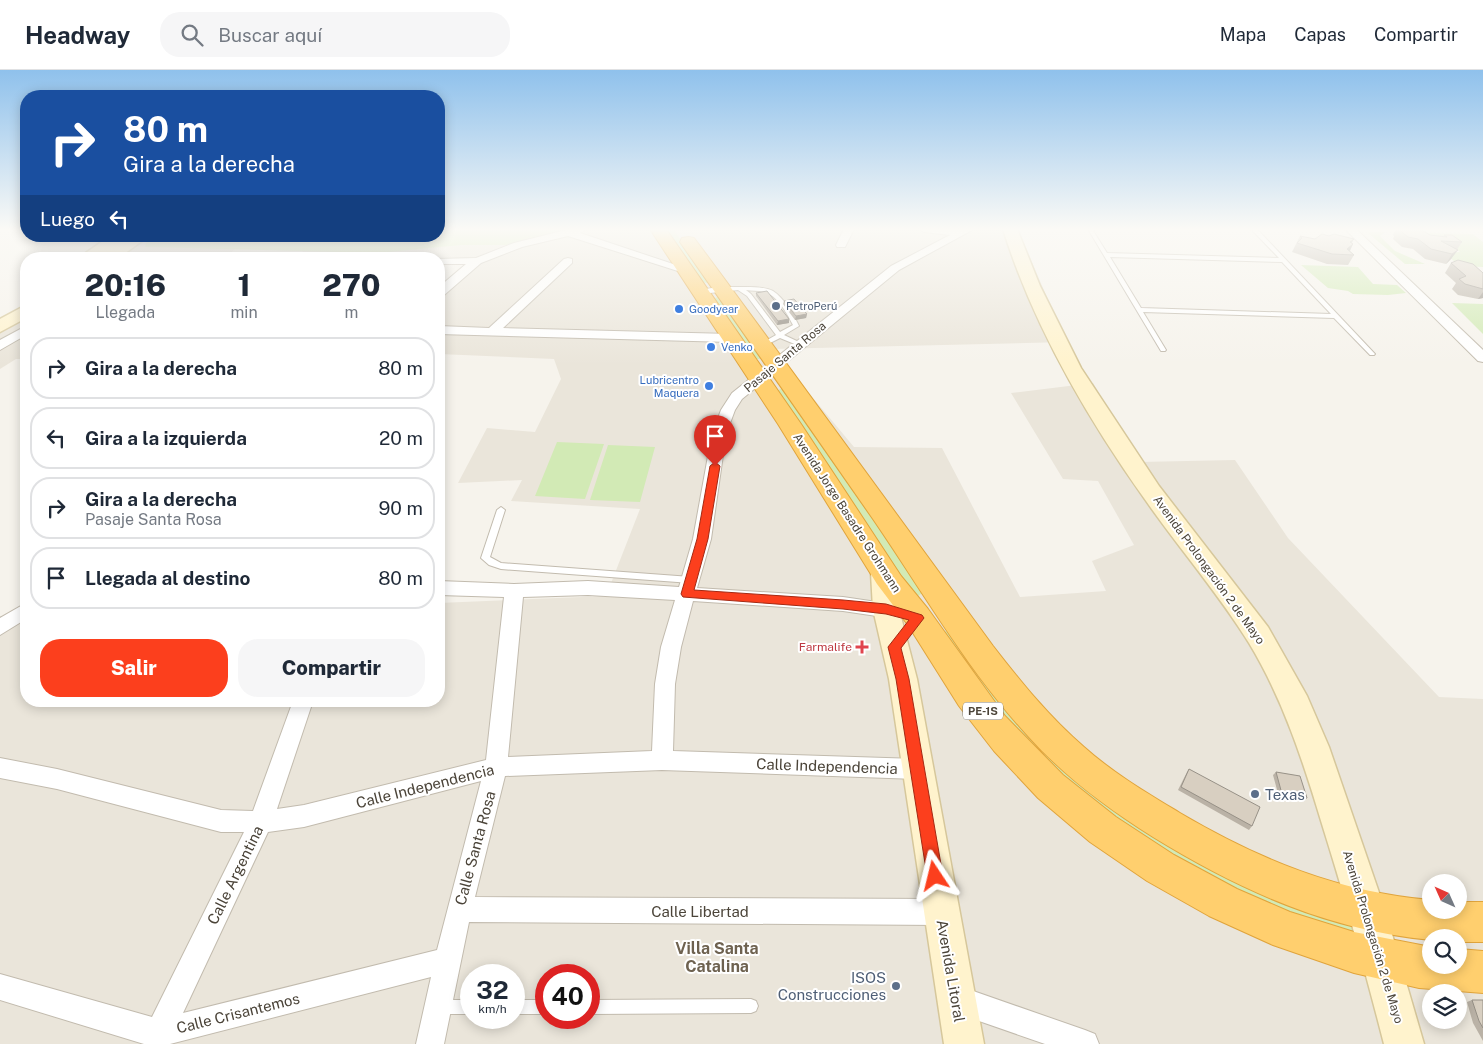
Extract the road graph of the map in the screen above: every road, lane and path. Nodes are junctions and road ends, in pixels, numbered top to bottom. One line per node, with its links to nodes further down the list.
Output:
1 (461, 274): 12 (street)
2 (554, 274): 20 (street)
3 (683, 274): 11 (street)
4 (702, 274): 11 (highway, Avenida Jorge Basadre Grohmann / PE-1S)
5 (706, 274): 11 (highway, Avenida Jorge Basadre Grohmann / PE-1S)
6 (887, 274): 24 (street, Pasaje Santa Rosa)
7 (1028, 274): 48 (street, Avenida Prolongación 2 de Mayo)
8 (1117, 274): 14 (lane)
9 (1297, 274): 17 (lane)
10 (1398, 274): 28 (street)
11 (712, 285): 22 (highway, Avenida Jorge Basadre Grohmann / PE-1S); 23 (highway, Avenida Jorge Basadre Grohmann / PE-1S); 23 (lane)
12 (445, 288)
13 (20, 299): 15 (street)
14 (1138, 310): 17 (lane); 26 (lane)
15 (0, 312)
16 (20, 314): 18 (street)
17 (1336, 316): 27 (lane)
18 (0, 327)
19 (445, 330): 20 (street)
20 (493, 332): 22 (street)
21 (20, 334): 25 (street)
22 (730, 338): 29 (highway, Avenida Jorge Basadre Grohmann / PE-1S)
23 (771, 340): 24 (lane); 29 (highway, Avenida Jorge Basadre Grohmann / PE-1S)
24 (799, 344): 29 (street, Pasaje Santa Rosa)
25 (0, 346)
26 (1163, 350)
27 (1372, 354)
28 (1483, 358)
29 (767, 371): 31 (highway, Avenida Jorge Basadre Grohmann / PE-1S); 32 (street, Pasaje Santa Rosa); 36 (highway, Avenida Jorge Basadre Grohmann / PE-1S)
30 (501, 510): 32 (lane)
31 (884, 573): 35 (street, Avenida Litoral); 38 (highway, Avenida Jorge Basadre Grohmann / PE-1S)
32 (689, 587): 34 (street); 35 (street); 42 (street, Pasaje Santa Rosa)
33 (445, 588): 34 (street)
34 (514, 591): 43 (street, Calle Santa Rosa)
35 (886, 609): 38 (street); 40 (street, Avenida Litoral)
36 (951, 610): 38 (street); 48 (highway, Avenida Jorge Basadre Grohmann / PE-1S)
37 (20, 614): 39 (street)
38 (918, 618): 40 (street); 52 (highway, Avenida Jorge Basadre Grohmann / PE-1S)
39 (1, 626)
40 (895, 647): 45 (street, Avenida Litoral)
41 (301, 707): 46 (street, Calle Argentina)
42 (662, 760): 43 (street, Calle Independencia); 45 (street, Calle Independencia)
43 (496, 767): 46 (street, Calle Independencia); 47 (street, Calle Santa Rosa)
44 (0, 768): 46 (street, Calle Independencia)
45 (917, 769): 49 (street, Avenida Litoral)
46 (261, 822): 60 (street, Calle Argentina)
47 (459, 909): 49 (street, Calle Libertad); 51 (street, Calle Santa Rosa)
48 (1367, 910): 50 (highway, Avenida Jorge Basadre Grohmann / PE-1S); 52 (street, Avenida Prolongación 2 de Mayo)
49 (941, 912): 55 (street, Avenida Litoral)
50 (1483, 922)
51 (448, 960): 57 (street, Calle Santa Rosa); 60 (street, Calle Crisantemos)
52 (1382, 961): 53 (highway, Avenida Jorge Basadre Grohmann / PE-1S); 64 (street, Avenida Prolongación 2 de Mayo)
53 (1483, 972)
54 (0, 987): 60 (street, Calle Crisantemos)
55 (956, 999): 62 (street, Avenida Litoral); 63 (street)
56 (751, 1006): 59 (lane)
57 (438, 1007): 58 (lane); 61 (street, Calle Santa Rosa)
58 (460, 1007)
59 (600, 1007)
60 (157, 1038)
61 (430, 1044)
62 (964, 1044)
63 (1085, 1044)
64 (1404, 1044)

